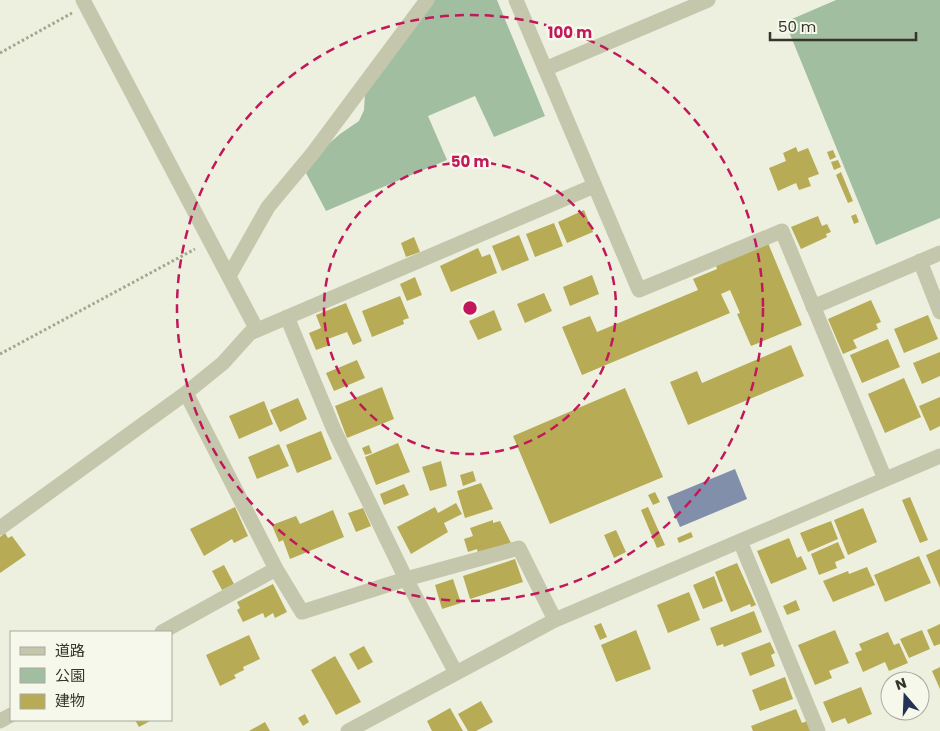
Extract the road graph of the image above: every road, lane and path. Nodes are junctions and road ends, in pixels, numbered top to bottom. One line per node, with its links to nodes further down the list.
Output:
1 (427, 0): 11 (street)
2 (516, 0): 6 (street)
3 (708, 0): 6 (street)
4 (84, 3): 5 (path); 8 (street)
5 (0, 52)
6 (545, 69): 7 (street)
7 (594, 186): 12 (street); 14 (street)
8 (210, 241): 11 (street); 16 (path)
9 (940, 253): 10 (street)
10 (920, 262): 12 (street); 13 (street)
11 (229, 276): 15 (street)
12 (813, 307): 19 (street)
13 (940, 312)
14 (287, 317): 15 (street); 23 (street)
15 (257, 330): 17 (street)
16 (0, 354)
17 (186, 393): 20 (street); 22 (street)
18 (940, 456): 19 (street)
19 (885, 480): 21 (street)
20 (0, 528)
21 (740, 541): 24 (street); 28 (street)
22 (276, 569): 23 (street); 25 (street)
23 (406, 579): 24 (street); 26 (street)
24 (554, 620): 26 (street)
25 (164, 631)
26 (456, 673): 27 (street)
27 (348, 731)
28 (818, 731)

